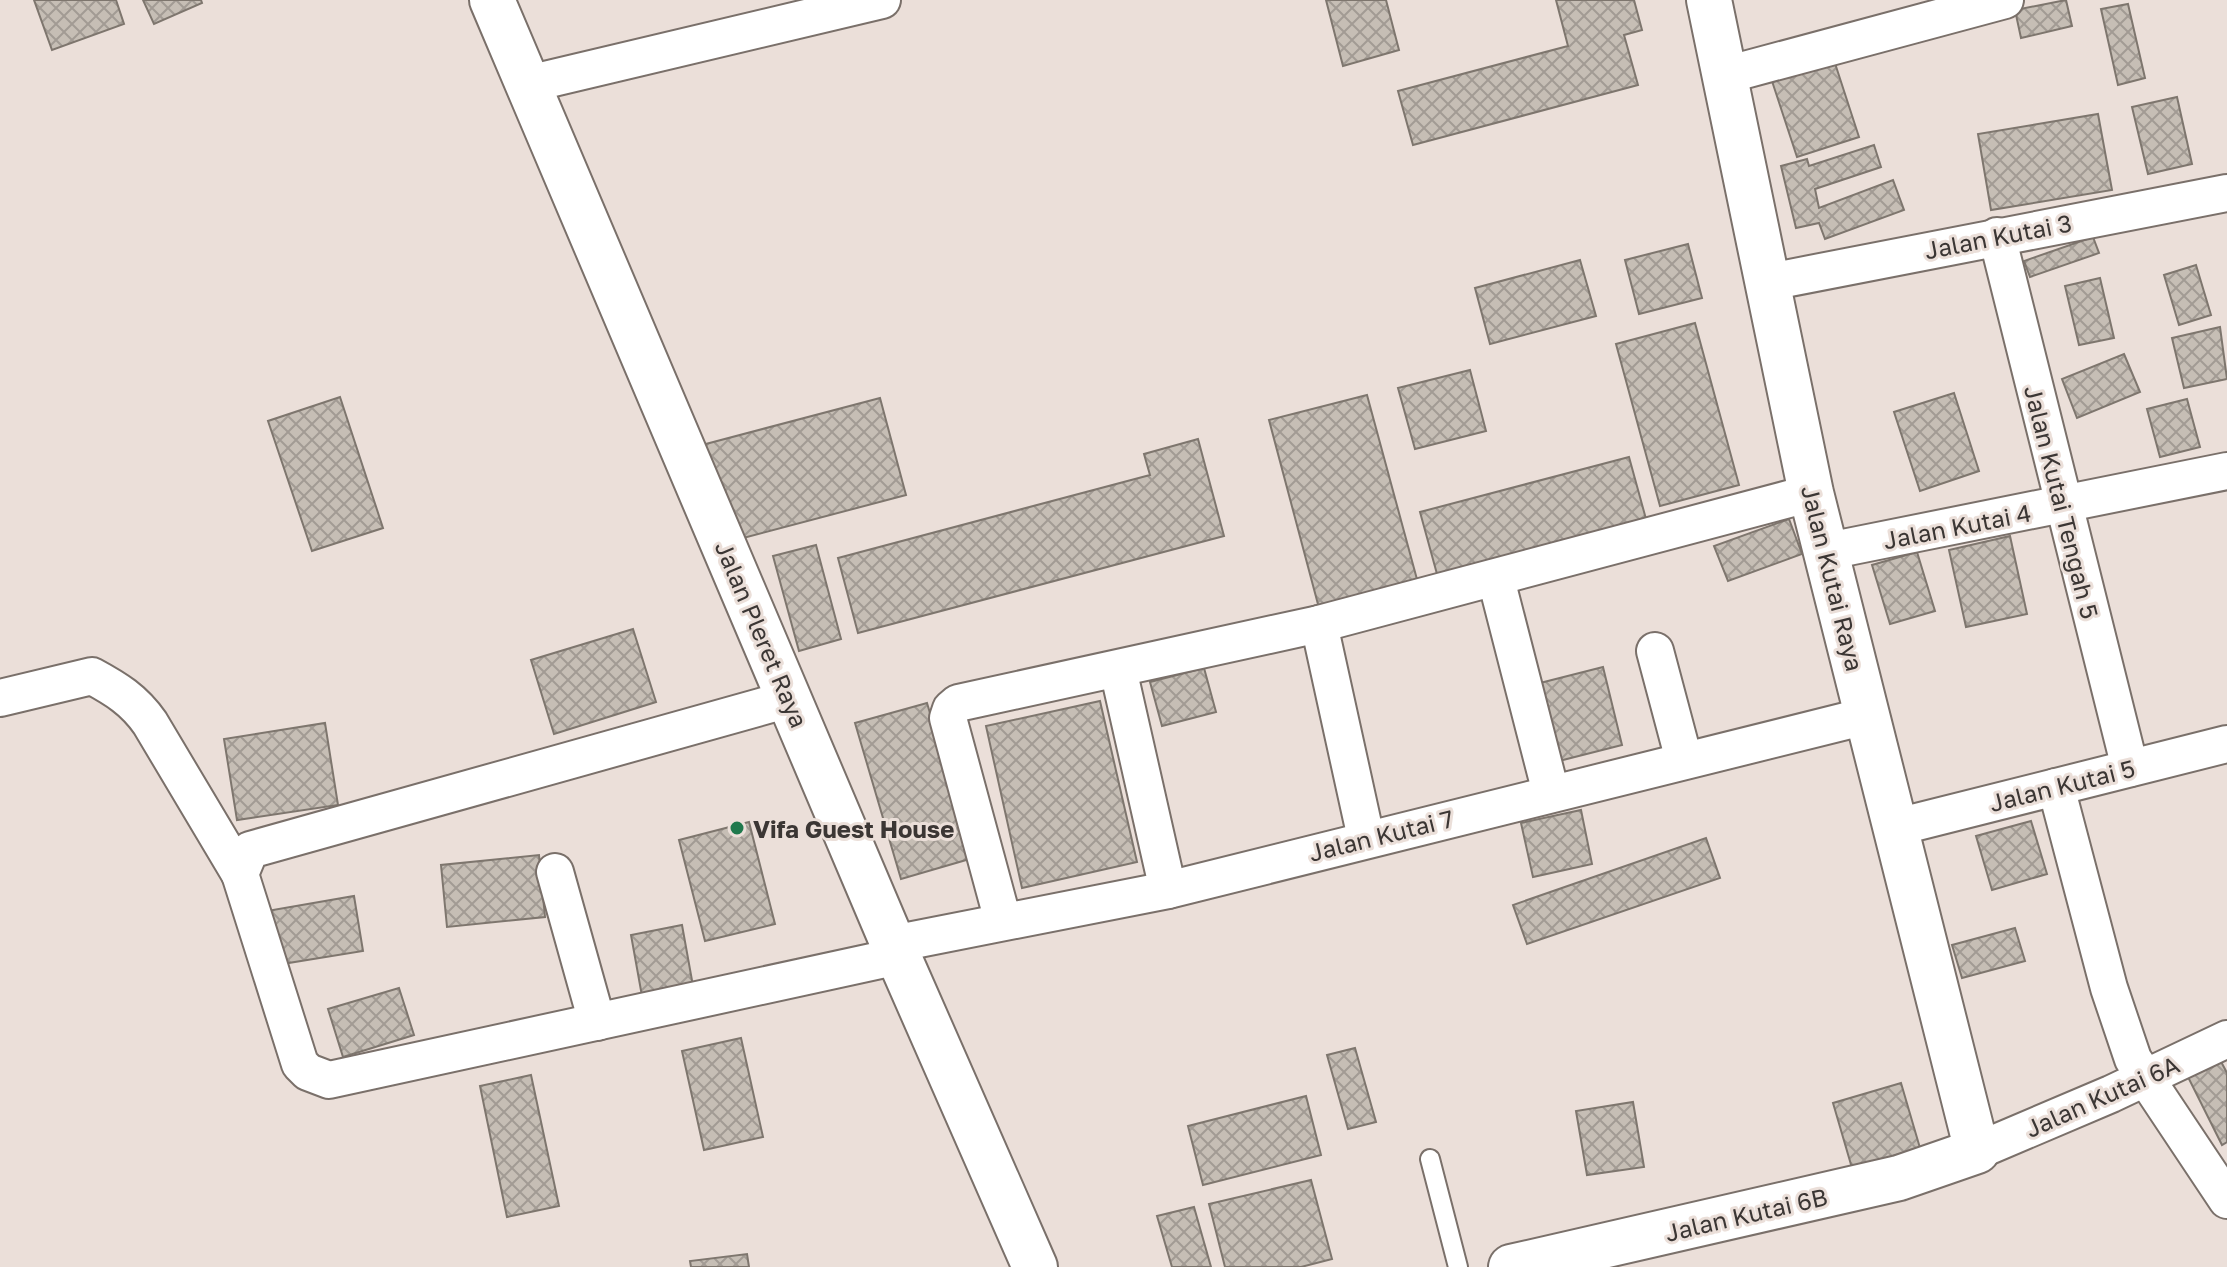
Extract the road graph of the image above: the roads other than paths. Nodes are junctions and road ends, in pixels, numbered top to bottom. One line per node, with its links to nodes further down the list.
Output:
1 (492, 0): 6 (street, Jalan Pleret Raya)
2 (882, 0): 6 (street)
3 (1709, 0): 5 (street, Jalan Kutai Raya)
4 (2005, 0): 5 (street)
5 (1726, 75): 9 (street, Jalan Kutai Raya)
6 (528, 84): 19 (street, Jalan Pleret Raya)
7 (2227, 193): 8 (street, Jalan Kutai 3)
8 (1997, 236): 9 (street, Jalan Kutai 3); 12 (street, Jalan Kutai Tengah 5)
9 (1769, 282): 11 (street, Jalan Kutai Raya)
10 (2227, 471): 12 (street, Jalan Kutai 4)
11 (1811, 493): 13 (street, Jalan Kutai Raya); 14 (street)
12 (2062, 507): 13 (street, Jalan Kutai 4); 23 (street, Jalan Kutai Tengah 5)
13 (1828, 551): 20 (street, Jalan Kutai Raya)
14 (1496, 579): 15 (street); 25 (street)
15 (1319, 624): 17 (street); 27 (street)
16 (1655, 651): 22 (street)
17 (1118, 669): 30 (street); 31 (street)
18 (0, 698): 29 (street)
19 (789, 699): 29 (street); 32 (street, Jalan Pleret Raya)
20 (1866, 716): 22 (street, Jalan Kutai 7); 26 (street, Jalan Kutai Raya)
21 (2227, 744): 23 (street, Jalan Kutai 5)
22 (1684, 760): 25 (street, Jalan Kutai 7)
23 (2130, 768): 24 (street, Jalan Kutai 5)
24 (2056, 787): 26 (street, Jalan Kutai 5); 35 (street)
25 (1551, 793): 27 (street, Jalan Kutai 7)
26 (1897, 827): 36 (street, Jalan Kutai Raya)
27 (1366, 838): 30 (street, Jalan Kutai 7)
28 (555, 872): 33 (street)
29 (240, 874): 33 (street, Jalan Kutai 7)
30 (1168, 890): 31 (street, Jalan Kutai 7)
31 (1003, 921): 32 (street, Jalan Kutai 7)
32 (896, 950): 33 (street, Jalan Kutai 7); 39 (street, Jalan Pleret Raya)
33 (597, 1022)
34 (2227, 1039): 35 (street, Jalan Kutai 6A)
35 (2145, 1078): 36 (street, Jalan Kutai 6A); 38 (street)
36 (1977, 1151): 41 (street, Jalan Kutai 6B)
37 (1430, 1159): 40 (lane)
38 (2227, 1200)
39 (1035, 1267)
40 (1458, 1267)
41 (1511, 1267)

